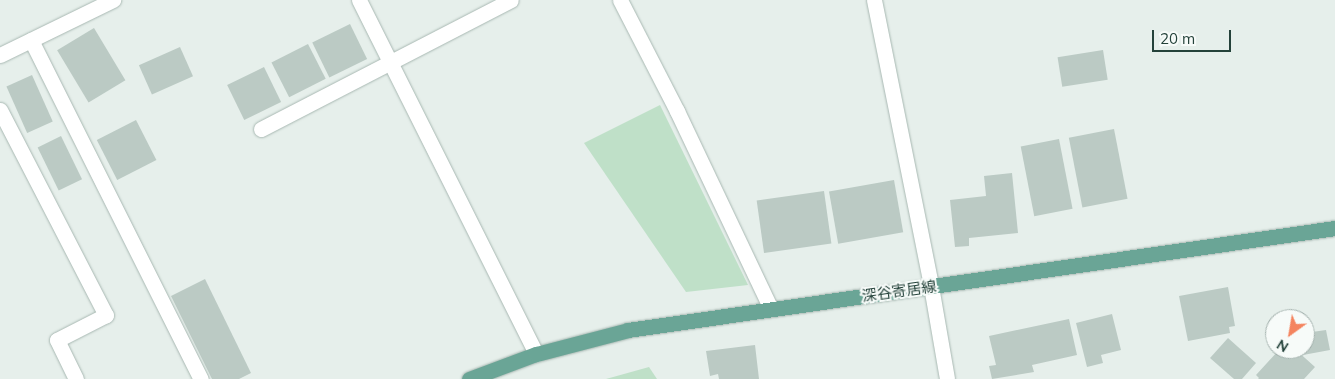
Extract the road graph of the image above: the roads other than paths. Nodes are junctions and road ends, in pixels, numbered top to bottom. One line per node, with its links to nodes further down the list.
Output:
1 (113, 0): 6 (street)
2 (359, 0): 8 (street)
3 (511, 0): 8 (street)
4 (620, 0): 13 (street)
5 (874, 0): 12 (street)
6 (31, 40): 7 (street); 16 (street)
7 (0, 54)
8 (390, 62): 10 (street); 14 (street)
9 (0, 110): 15 (street)
10 (261, 129)
11 (1335, 228): 12 (main road, 深谷寄居線)
12 (931, 286): 13 (main road, 深谷寄居線); 18 (street)
13 (771, 310): 14 (main road, 深谷寄居線)
14 (536, 354): 17 (main road, 深谷寄居線)
15 (76, 379)
16 (201, 379)
17 (469, 379)
18 (947, 379)

